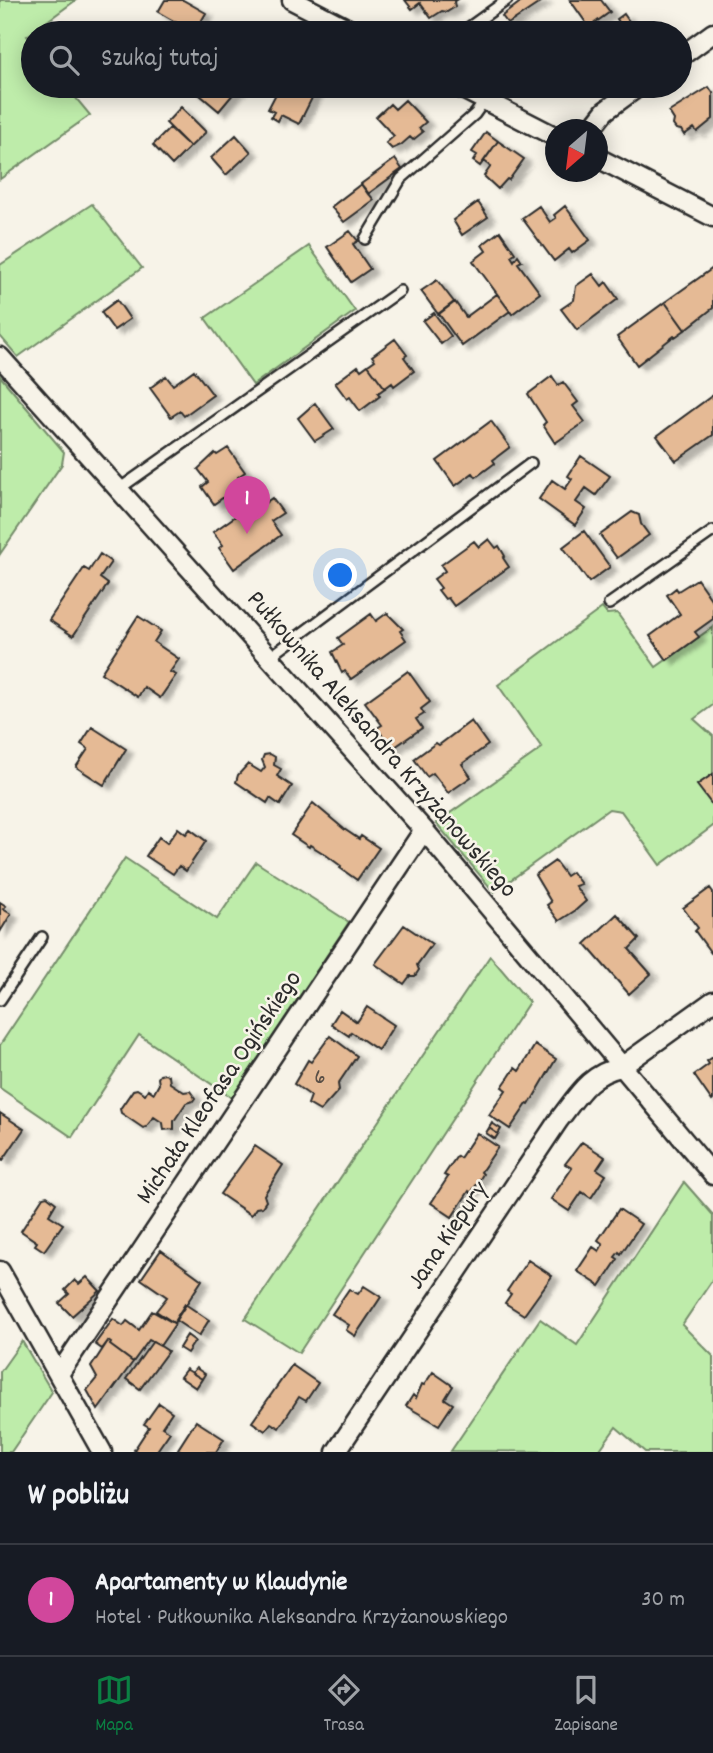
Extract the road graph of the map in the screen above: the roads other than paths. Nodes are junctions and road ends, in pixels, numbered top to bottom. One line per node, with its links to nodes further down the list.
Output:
1 (292, 0): 3 (street)
2 (507, 0): 4 (lane)
3 (333, 21)
4 (478, 21)
5 (713, 33): 6 (street)
6 (692, 48)
7 (481, 98): 9 (street)
8 (623, 98): 10 (street)
9 (485, 100): 11 (street); 14 (lane)
10 (599, 119)
11 (545, 131)
12 (608, 164): 13 (street)
13 (713, 217)
14 (365, 239)
15 (400, 291): 18 (lane)
16 (0, 357): 18 (street, Pułkownika Aleksandra Krzyżanowskiego)
17 (531, 463): 21 (lane)
18 (120, 489): 21 (street, Pułkownika Aleksandra Krzyżanowskiego)
19 (713, 531): 20 (lane)
20 (609, 604)
21 (270, 657): 22 (street, Pułkownika Aleksandra Krzyżanowskiego)
22 (424, 830): 26 (street, Pułkownika Aleksandra Krzyżanowskiego); 29 (street, Michała Kleofasa Ogińskiego)
23 (42, 937): 24 (lane)
24 (0, 1000)
25 (713, 1000): 26 (street, Jana Kiepury)
26 (621, 1067): 27 (street, Pułkownika Aleksandra Krzyżanowskiego); 31 (street, Jana Kiepury)
27 (713, 1175)
28 (0, 1271): 29 (street)
29 (59, 1374): 30 (street)
30 (102, 1452)
31 (336, 1452)

